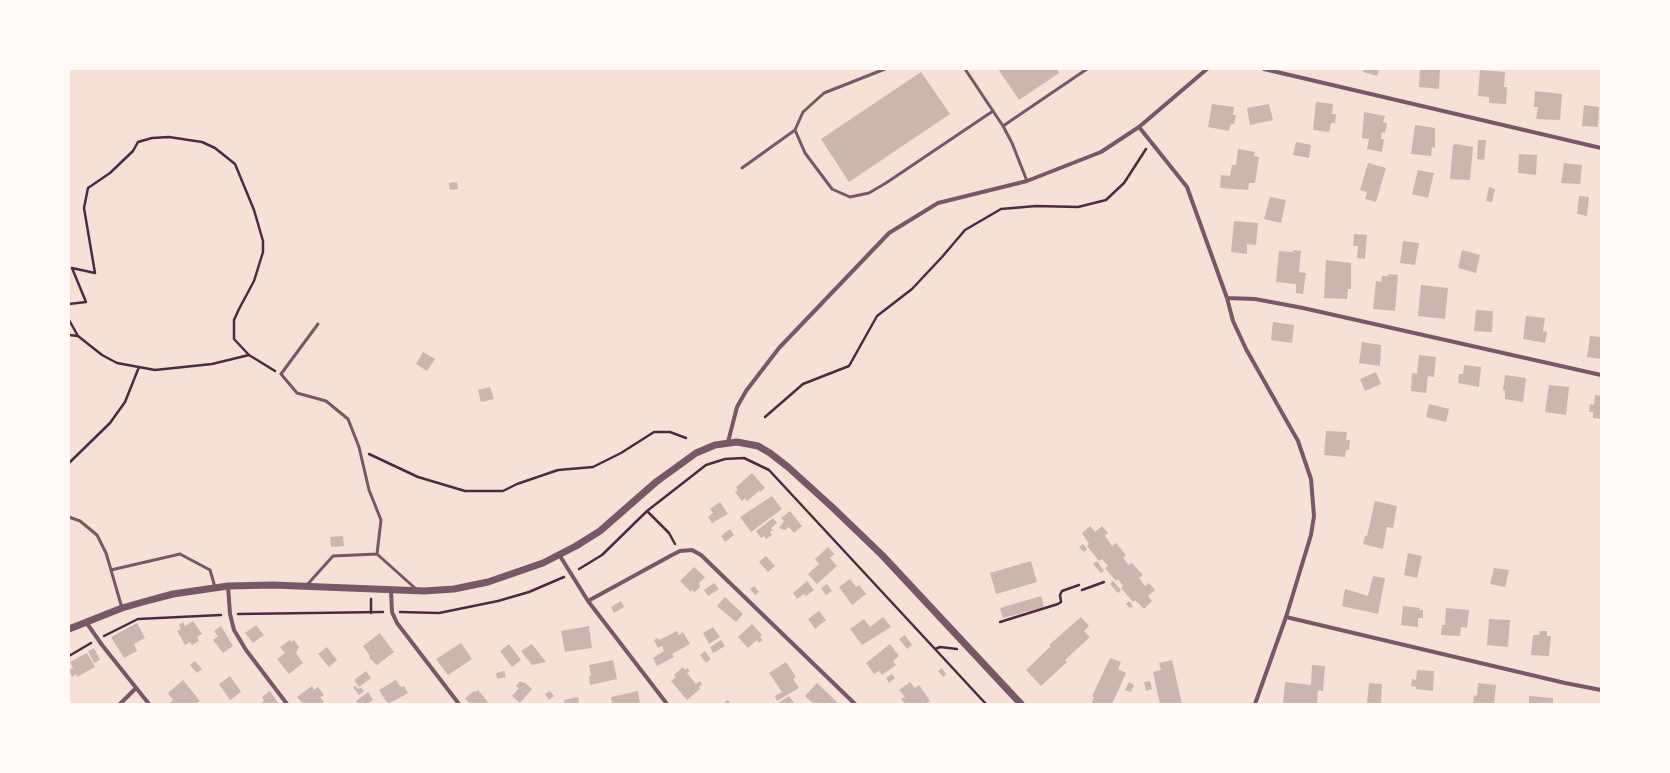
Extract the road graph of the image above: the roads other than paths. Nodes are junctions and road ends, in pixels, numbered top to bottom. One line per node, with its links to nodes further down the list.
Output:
1 (885, 69): 9 (lane)
2 (965, 69): 6 (lane)
3 (1087, 69): 7 (lane)
4 (1207, 69): 8 (street)
5 (1264, 69): 10 (street)
6 (993, 111): 7 (lane); 9 (lane)
7 (1003, 126): 12 (lane)
8 (1139, 127): 12 (street); 13 (street)
9 (795, 130): 11 (lane)
10 (1601, 148)
11 (742, 168)
12 (1027, 181): 16 (street)
13 (1227, 298): 15 (street); 28 (street)
14 (318, 324): 18 (lane)
15 (1601, 375)
16 (728, 442): 19 (street); 39 (street)
17 (69, 517): 20 (lane)
18 (376, 554): 22 (lane); 25 (lane)
19 (560, 556): 25 (street); 26 (street)
20 (111, 570): 23 (lane); 27 (lane)
21 (228, 586): 22 (street); 23 (street); 35 (street)
22 (305, 587): 24 (street)
23 (215, 588): 27 (street)
24 (391, 591): 25 (street); 36 (street)
25 (418, 591)
26 (588, 601): 37 (street); 38 (street)
27 (122, 608): 29 (street)
28 (1286, 617): 32 (street); 40 (street)
29 (86, 621): 30 (street); 31 (street)
30 (69, 629)
31 (136, 688): 33 (street); 34 (street)
32 (1601, 690)
33 (120, 704)
34 (149, 704)
35 (287, 704)
36 (459, 704)
37 (667, 704)
38 (855, 704)
39 (1021, 704)
40 (1255, 704)

